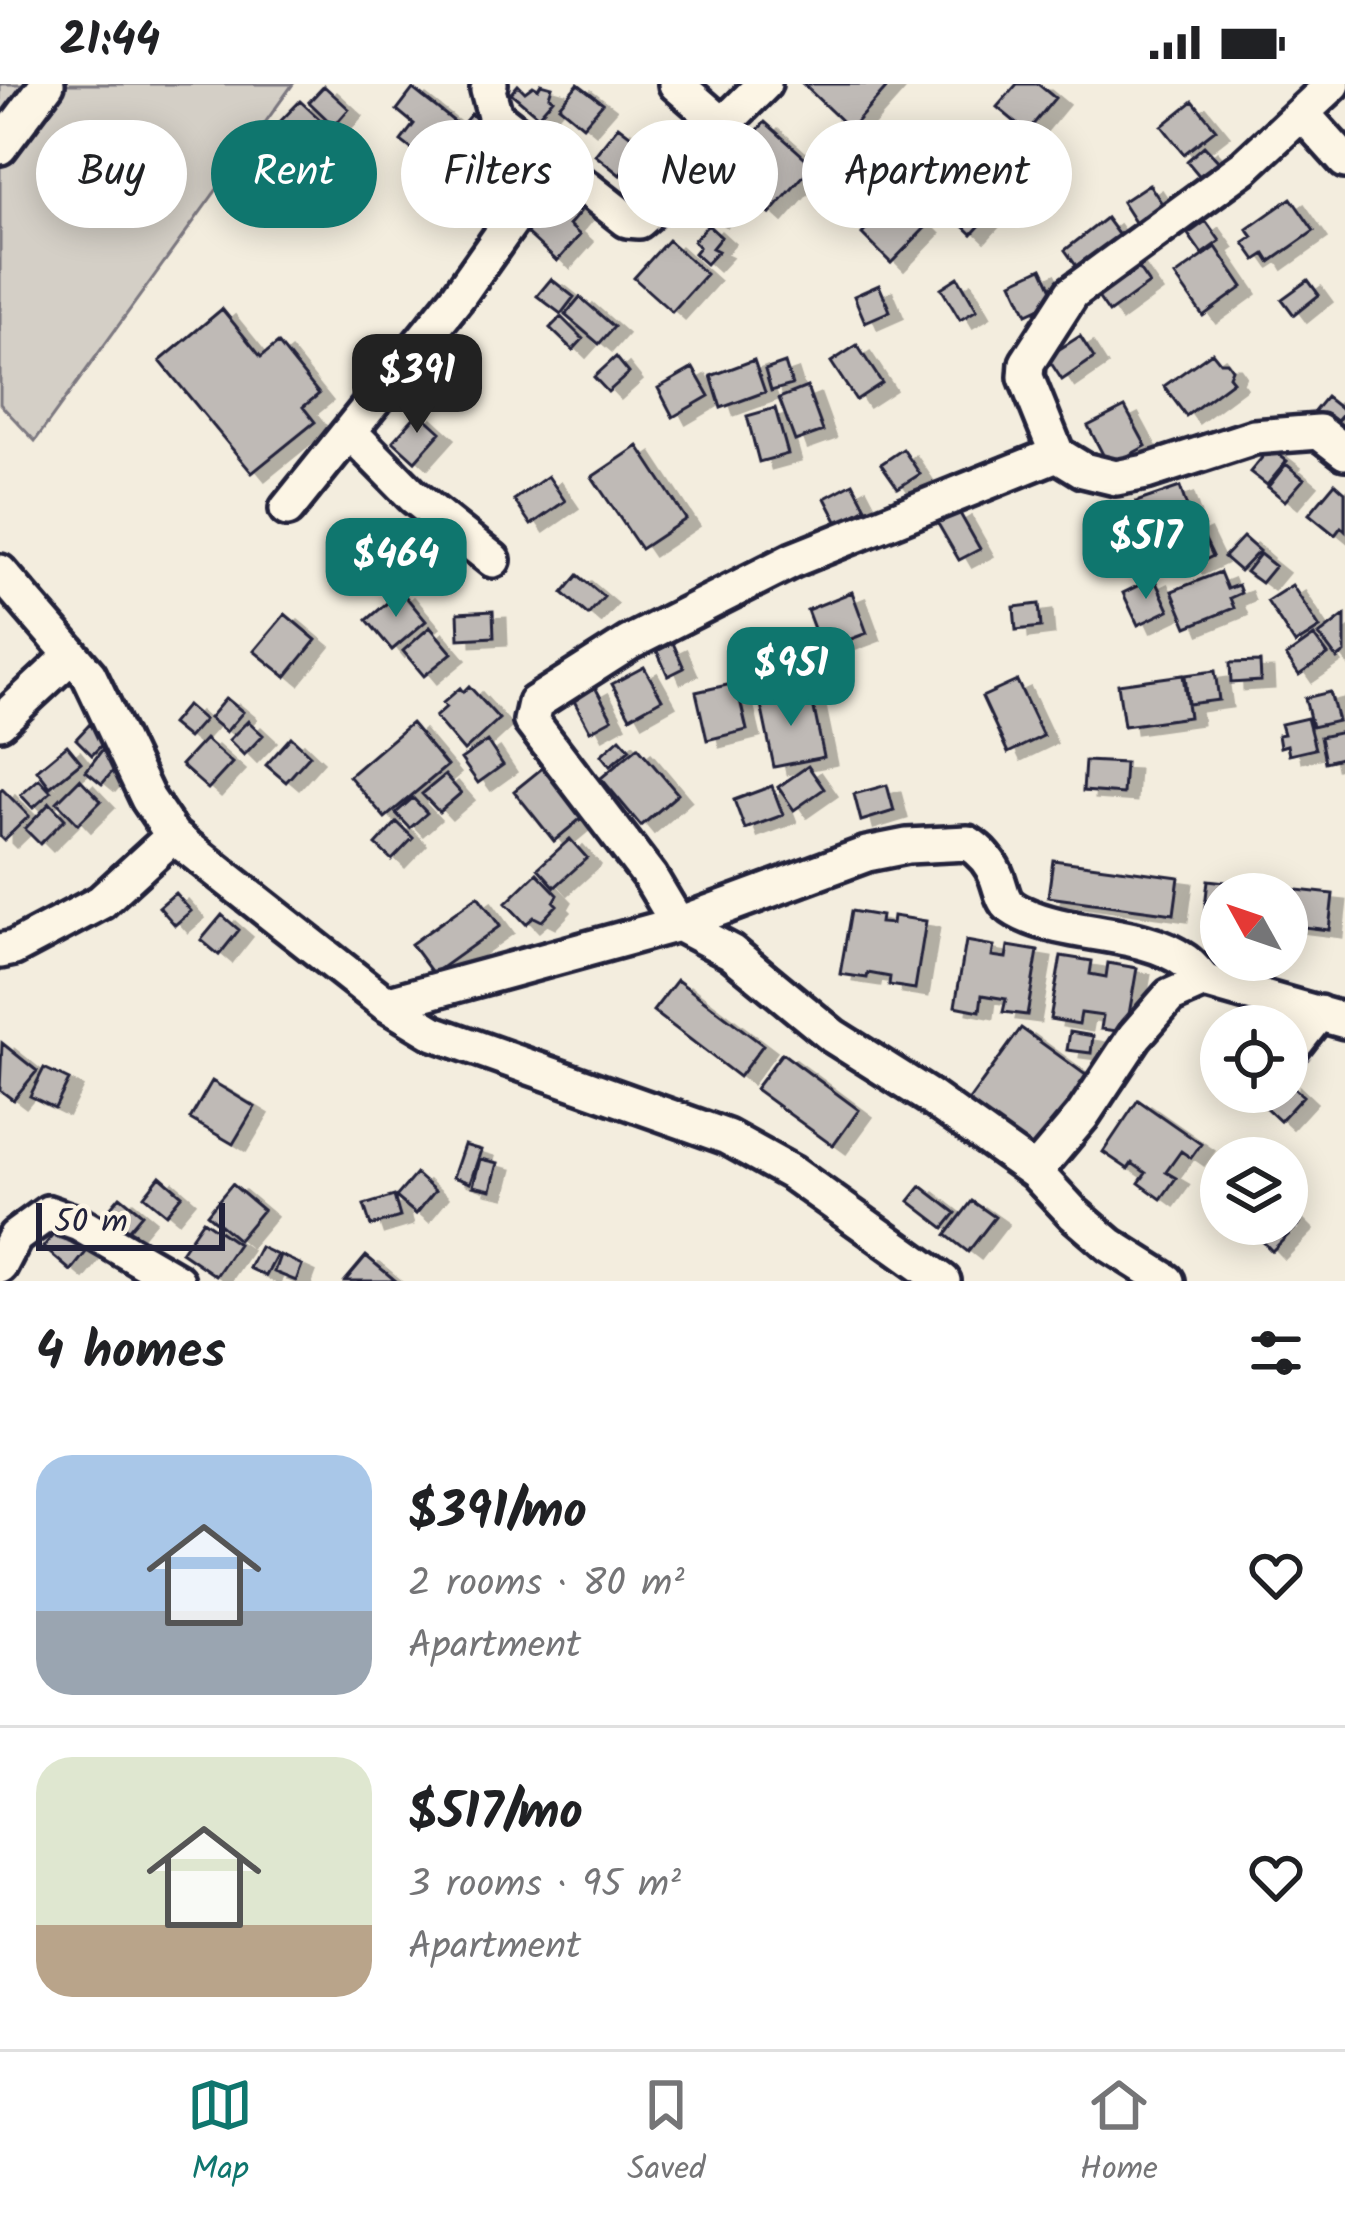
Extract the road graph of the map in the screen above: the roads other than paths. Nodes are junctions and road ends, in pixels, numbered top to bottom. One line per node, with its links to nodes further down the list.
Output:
1 (47, 84): 9 (street)
2 (490, 84): 6 (street)
3 (676, 84): 7 (street)
4 (764, 84): 8 (street)
5 (1317, 94): 10 (street); 16 (street)
6 (500, 120)
7 (721, 120)
8 (728, 120)
9 (0, 147)
10 (1345, 161)
11 (594, 194): 12 (street)
12 (618, 213)
13 (506, 228): 14 (street)
14 (350, 432): 17 (street); 18 (street)
15 (1345, 452): 16 (street)
16 (1057, 454): 23 (street)
17 (287, 509)
18 (493, 560)
19 (0, 572): 20 (street)
20 (73, 656): 21 (street); 22 (street)
21 (0, 722)
22 (173, 836): 24 (street); 27 (street)
23 (678, 924): 25 (street); 27 (street); 30 (street)
24 (0, 951)
25 (1200, 977)
26 (1204, 981): 28 (street); 30 (street)
27 (386, 1004): 33 (street)
28 (1332, 1017): 29 (street)
29 (1308, 1037)
30 (1035, 1172): 34 (street)
31 (0, 1266): 32 (street)
32 (177, 1281)
33 (943, 1281)
34 (1167, 1281)

